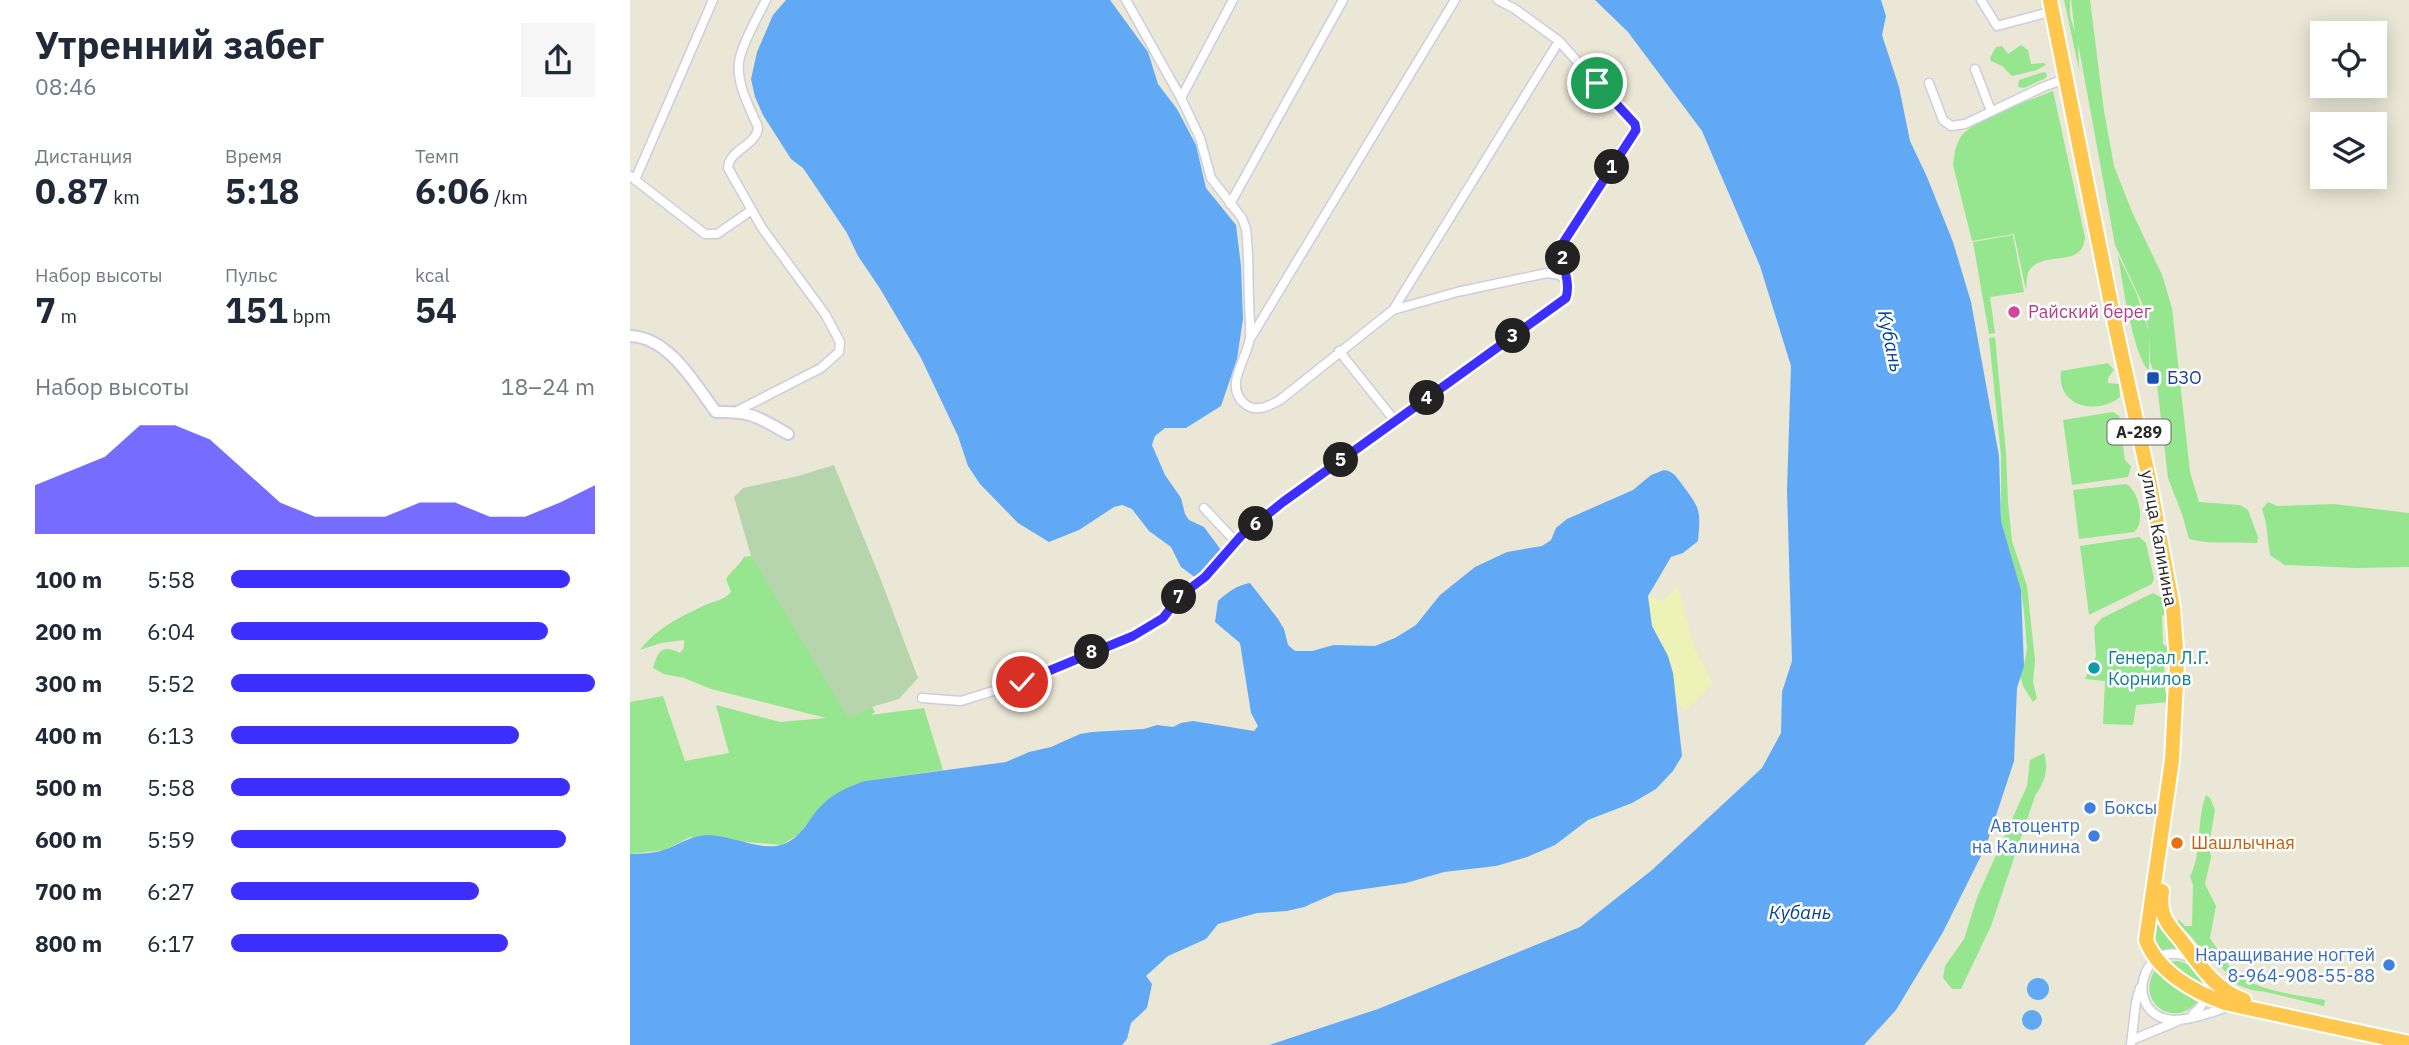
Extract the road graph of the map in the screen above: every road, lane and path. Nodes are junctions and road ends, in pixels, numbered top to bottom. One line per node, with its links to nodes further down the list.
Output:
1 (713, 0): 16 (street)
2 (765, 0): 18 (street)
3 (1126, 0): 14 (street)
4 (1233, 0): 14 (street)
5 (1343, 0): 17 (street)
6 (1455, 0): 22 (street)
7 (1499, 0): 10 (street)
8 (1981, 0): 9 (street)
9 (2054, 4): 12 (highway, улица Калинина / А-289); 32 (highway, улица Калинина / А-289)
10 (1559, 41): 19 (street); 20 (street)
11 (1975, 69): 15 (street)
12 (2065, 79): 15 (street); 30 (highway, улица Калинина / А-289)
13 (1929, 83): 15 (street)
14 (1181, 97): 17 (street)
15 (1991, 111)
16 (633, 178): 18 (street)
17 (1230, 204): 22 (street)
18 (751, 209): 24 (street)
19 (1567, 282): 20 (street); 25 (street)
20 (1393, 310): 23 (street)
21 (630, 335): 24 (street)
22 (1250, 339): 23 (street)
23 (1339, 351): 25 (street)
24 (737, 411): 26 (street)
25 (1395, 421): 28 (street)
26 (788, 434)
27 (1204, 508): 28 (street)
28 (1236, 542): 29 (street)
29 (922, 698)
30 (2146, 940): 31 (highway); 33 (street, улица Калинина / А-289)
31 (2156, 959): 32 (street); 33 (street); 34 (highway)
32 (2199, 965): 34 (street, А-289); 36 (highway, улица Калинина)
33 (2143, 979): 37 (street, А-289); 39 (street, улица Калинина)
34 (2206, 997): 35 (highway); 37 (street)
35 (2237, 1005): 36 (highway); 37 (street)
36 (2252, 1006): 38 (highway); 40 (highway)
37 (2184, 1018): 39 (street, улица Калинина)
38 (2409, 1036)
39 (2132, 1043)
40 (2409, 1043)

